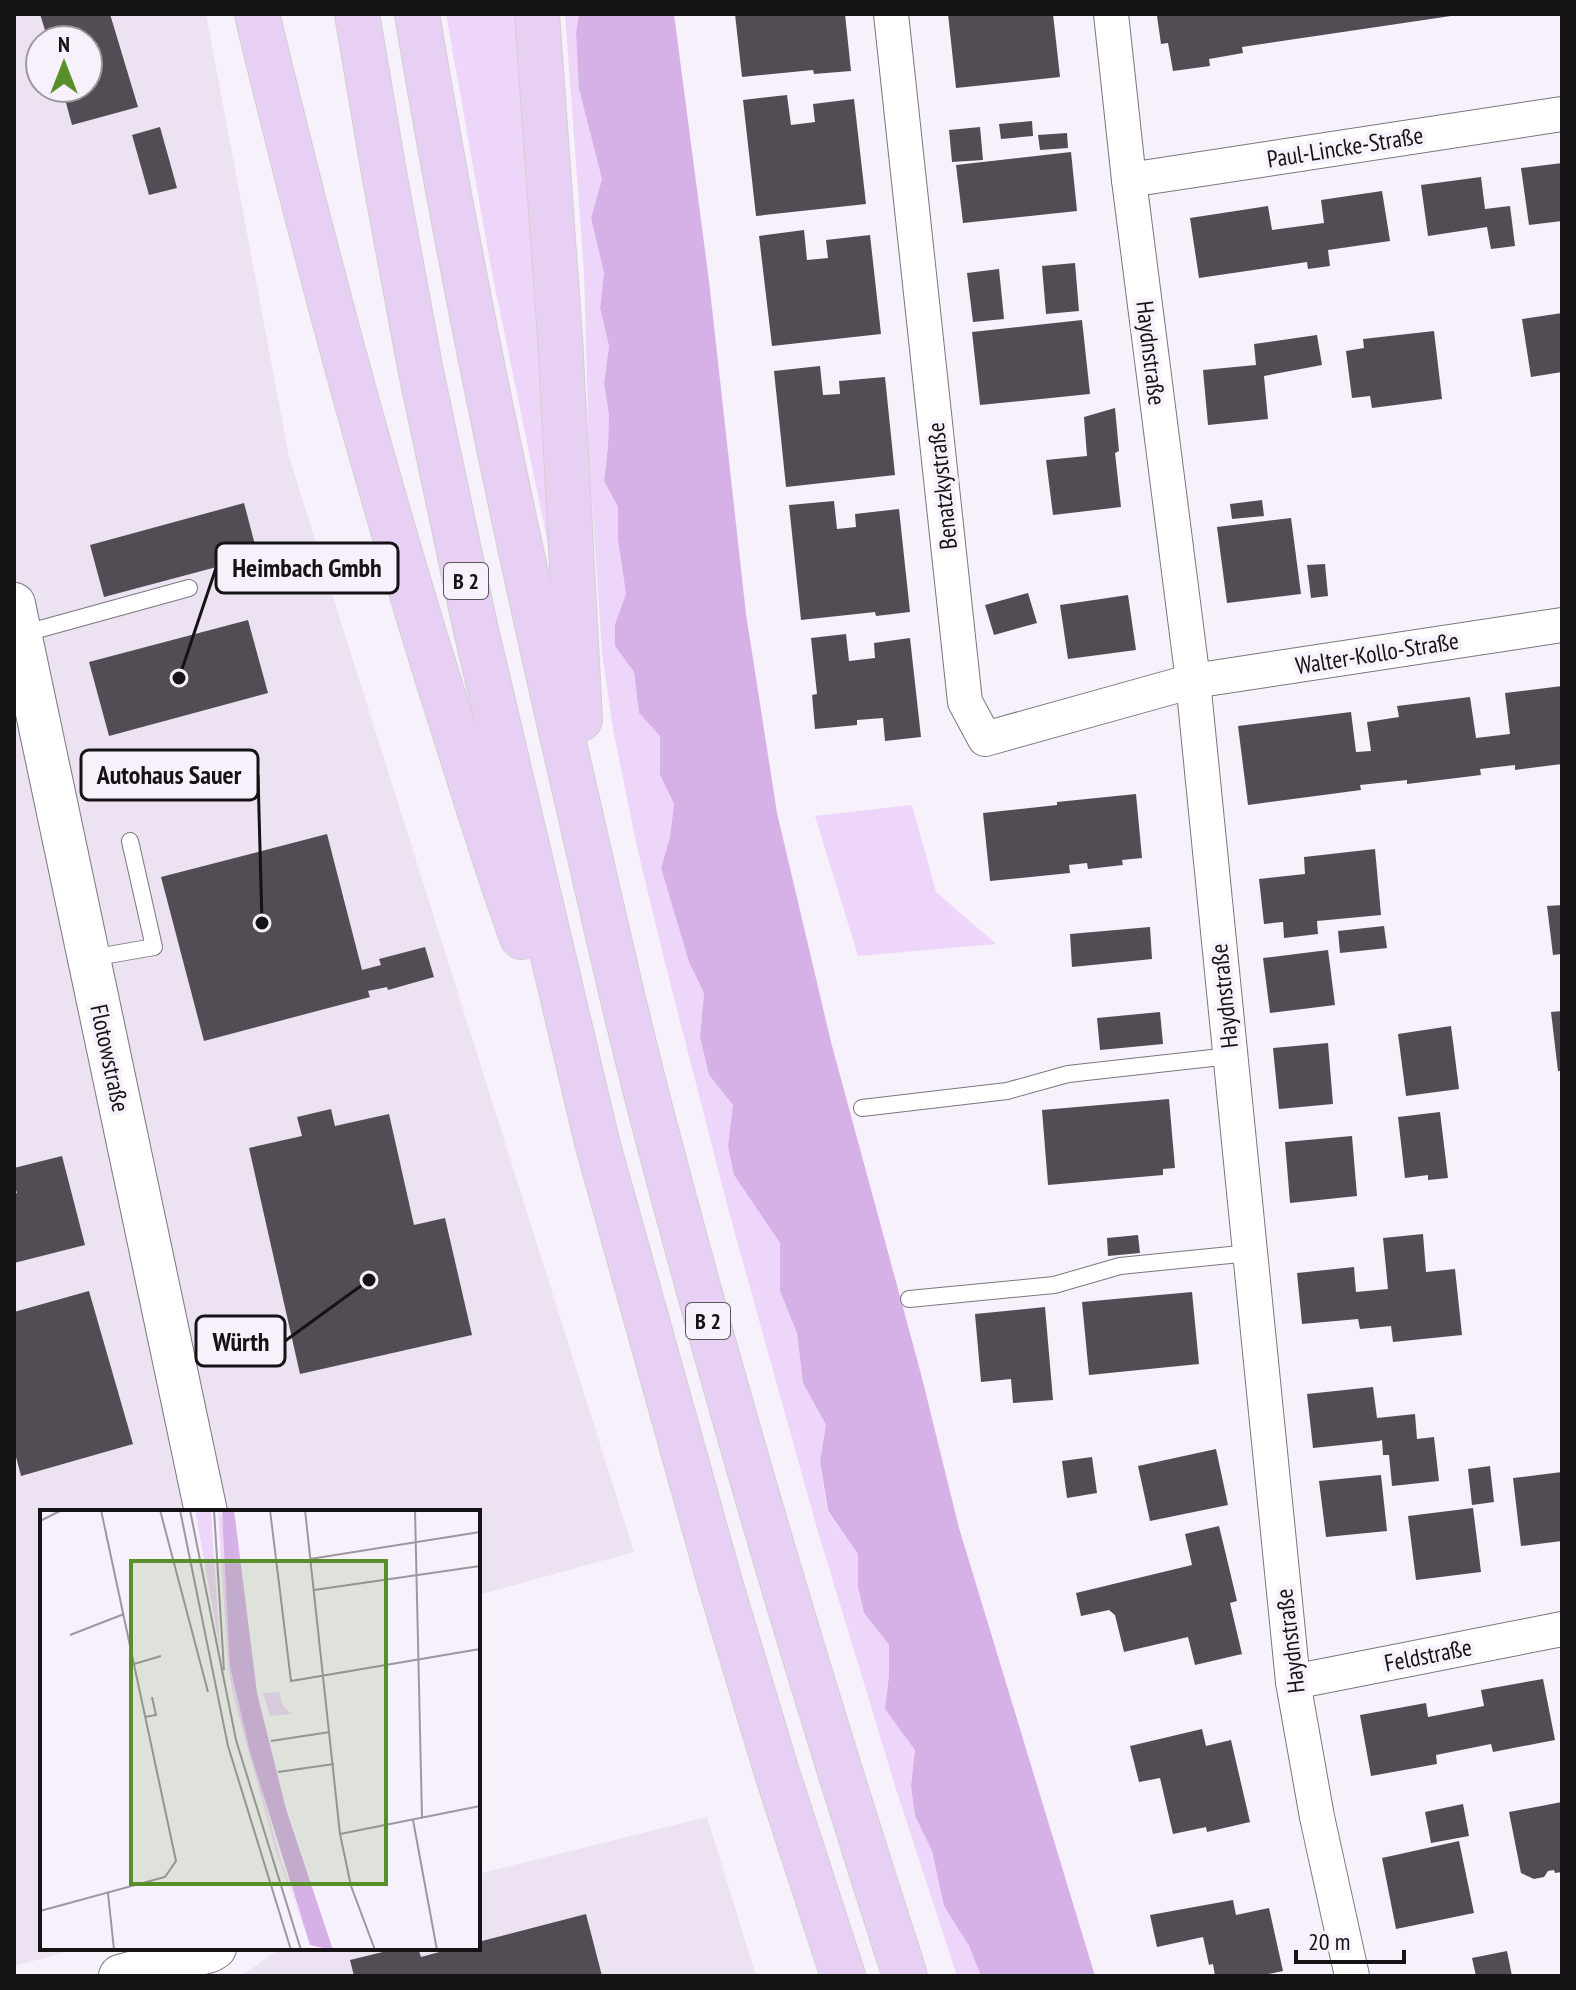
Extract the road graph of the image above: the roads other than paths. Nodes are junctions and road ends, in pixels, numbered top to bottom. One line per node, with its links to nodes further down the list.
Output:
1 (257, 14): 18 (highway)
2 (357, 14): 18 (highway, B 2)
3 (417, 14): 14 (highway, B 2)
4 (537, 14): 14 (highway)
5 (891, 14): 12 (street, Benatzkystraße)
6 (1111, 14): 8 (street, Haydnstraße)
7 (1562, 114): 8 (street, Paul-Lincke-Straße)
8 (1129, 180): 12 (street, Haydnstraße)
9 (189, 588): 10 (lane)
10 (17, 619): 15 (street, Flotowstraße)
11 (1562, 625): 12 (street, Walter-Kollo-Straße)
12 (1193, 681): 16 (street, Haydnstraße)
13 (130, 841): 15 (lane)
14 (590, 857): 27 (highway, B 2)
15 (89, 959): 21 (street, Flotowstraße)
16 (1230, 1056): 17 (lane); 19 (street, Haydnstraße)
17 (862, 1108)
18 (597, 1142): 26 (highway, B 2)
19 (1250, 1253): 20 (lane); 23 (street, Haydnstraße)
20 (909, 1299)
21 (206, 1510)
22 (1562, 1629): 23 (street, Feldstraße)
23 (1293, 1682): 28 (street, Haydnstraße)
24 (212, 1950): 25 (street)
25 (120, 1976)
26 (843, 1976)
27 (905, 1976)
28 (1352, 1976)

